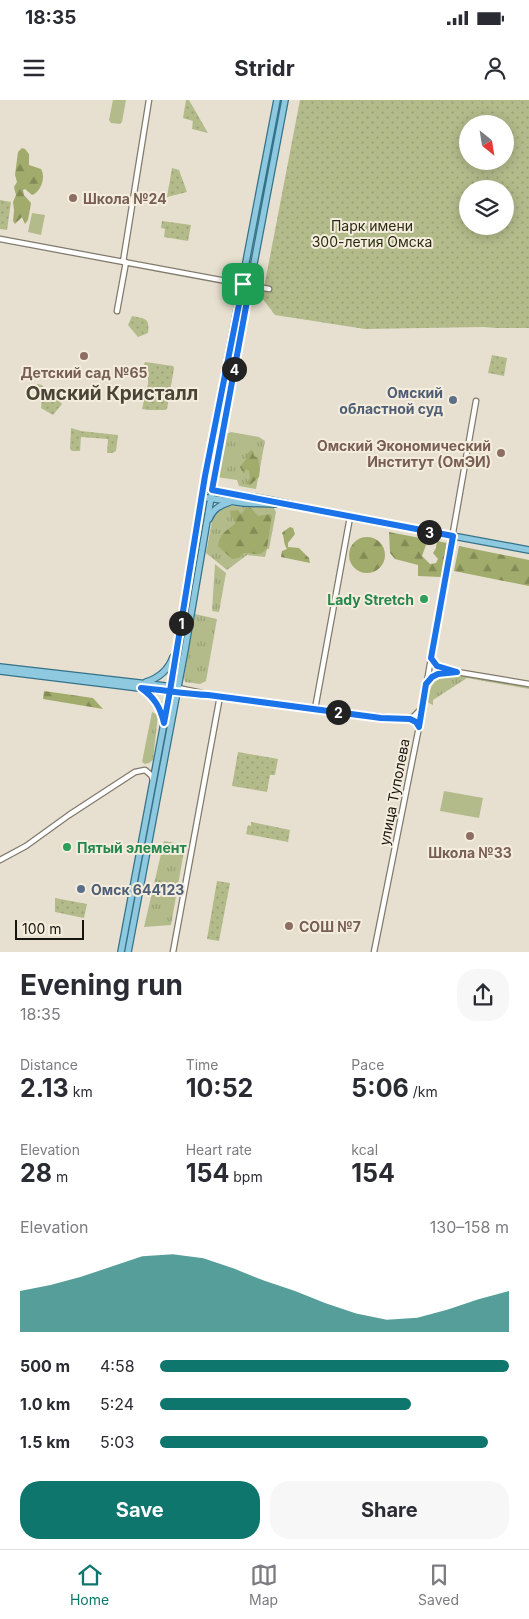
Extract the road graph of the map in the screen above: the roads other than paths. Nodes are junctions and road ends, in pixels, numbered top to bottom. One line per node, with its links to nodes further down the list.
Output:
1 (149, 100): 5 (street)
2 (277, 100): 6 (main road)
3 (285, 100): 6 (main road)
4 (0, 239): 5 (street)
5 (125, 262): 6 (street); 8 (street)
6 (246, 285): 7 (street); 10 (main road); 11 (main road)
7 (269, 289)
8 (117, 311)
9 (476, 401): 18 (street, улица Туполева)
10 (203, 488): 11 (main road); 12 (main road)
11 (212, 490): 13 (main road); 15 (main road)
12 (202, 497): 13 (main road); 20 (main road)
13 (211, 498): 14 (main road); 17 (main road)
14 (232, 502): 15 (main road); 17 (main road)
15 (280, 503): 16 (main road)
16 (350, 517): 18 (main road); 31 (street)
17 (206, 525): 29 (main road)
18 (453, 536): 19 (main road); 21 (street, улица Туполева)
19 (529, 550)
20 (177, 648): 27 (main road); 28 (main road)
21 (431, 658): 24 (street); 25 (street, улица Туполева)
22 (0, 666): 27 (main road)
23 (0, 671): 27 (main road)
24 (457, 672): 25 (street); 26 (street)
25 (426, 684): 32 (street, улица Туполева)
26 (529, 684)
27 (143, 685): 28 (main road); 34 (main road)
28 (170, 689): 29 (main road); 34 (main road)
29 (178, 690): 30 (street); 41 (main road)
30 (220, 696): 31 (street); 42 (street)
31 (315, 709): 33 (street)
32 (421, 709): 33 (street); 35 (street, улица Туполева)
33 (410, 719): 35 (street)
34 (164, 723): 36 (main road)
35 (419, 727): 43 (street, улица Туполева)
36 (157, 761): 37 (street); 38 (main road)
37 (145, 770): 38 (street); 39 (street)
38 (153, 780): 40 (main road)
39 (0, 860)
40 (121, 952)
41 (128, 952)
42 (173, 952)
43 (374, 952)

